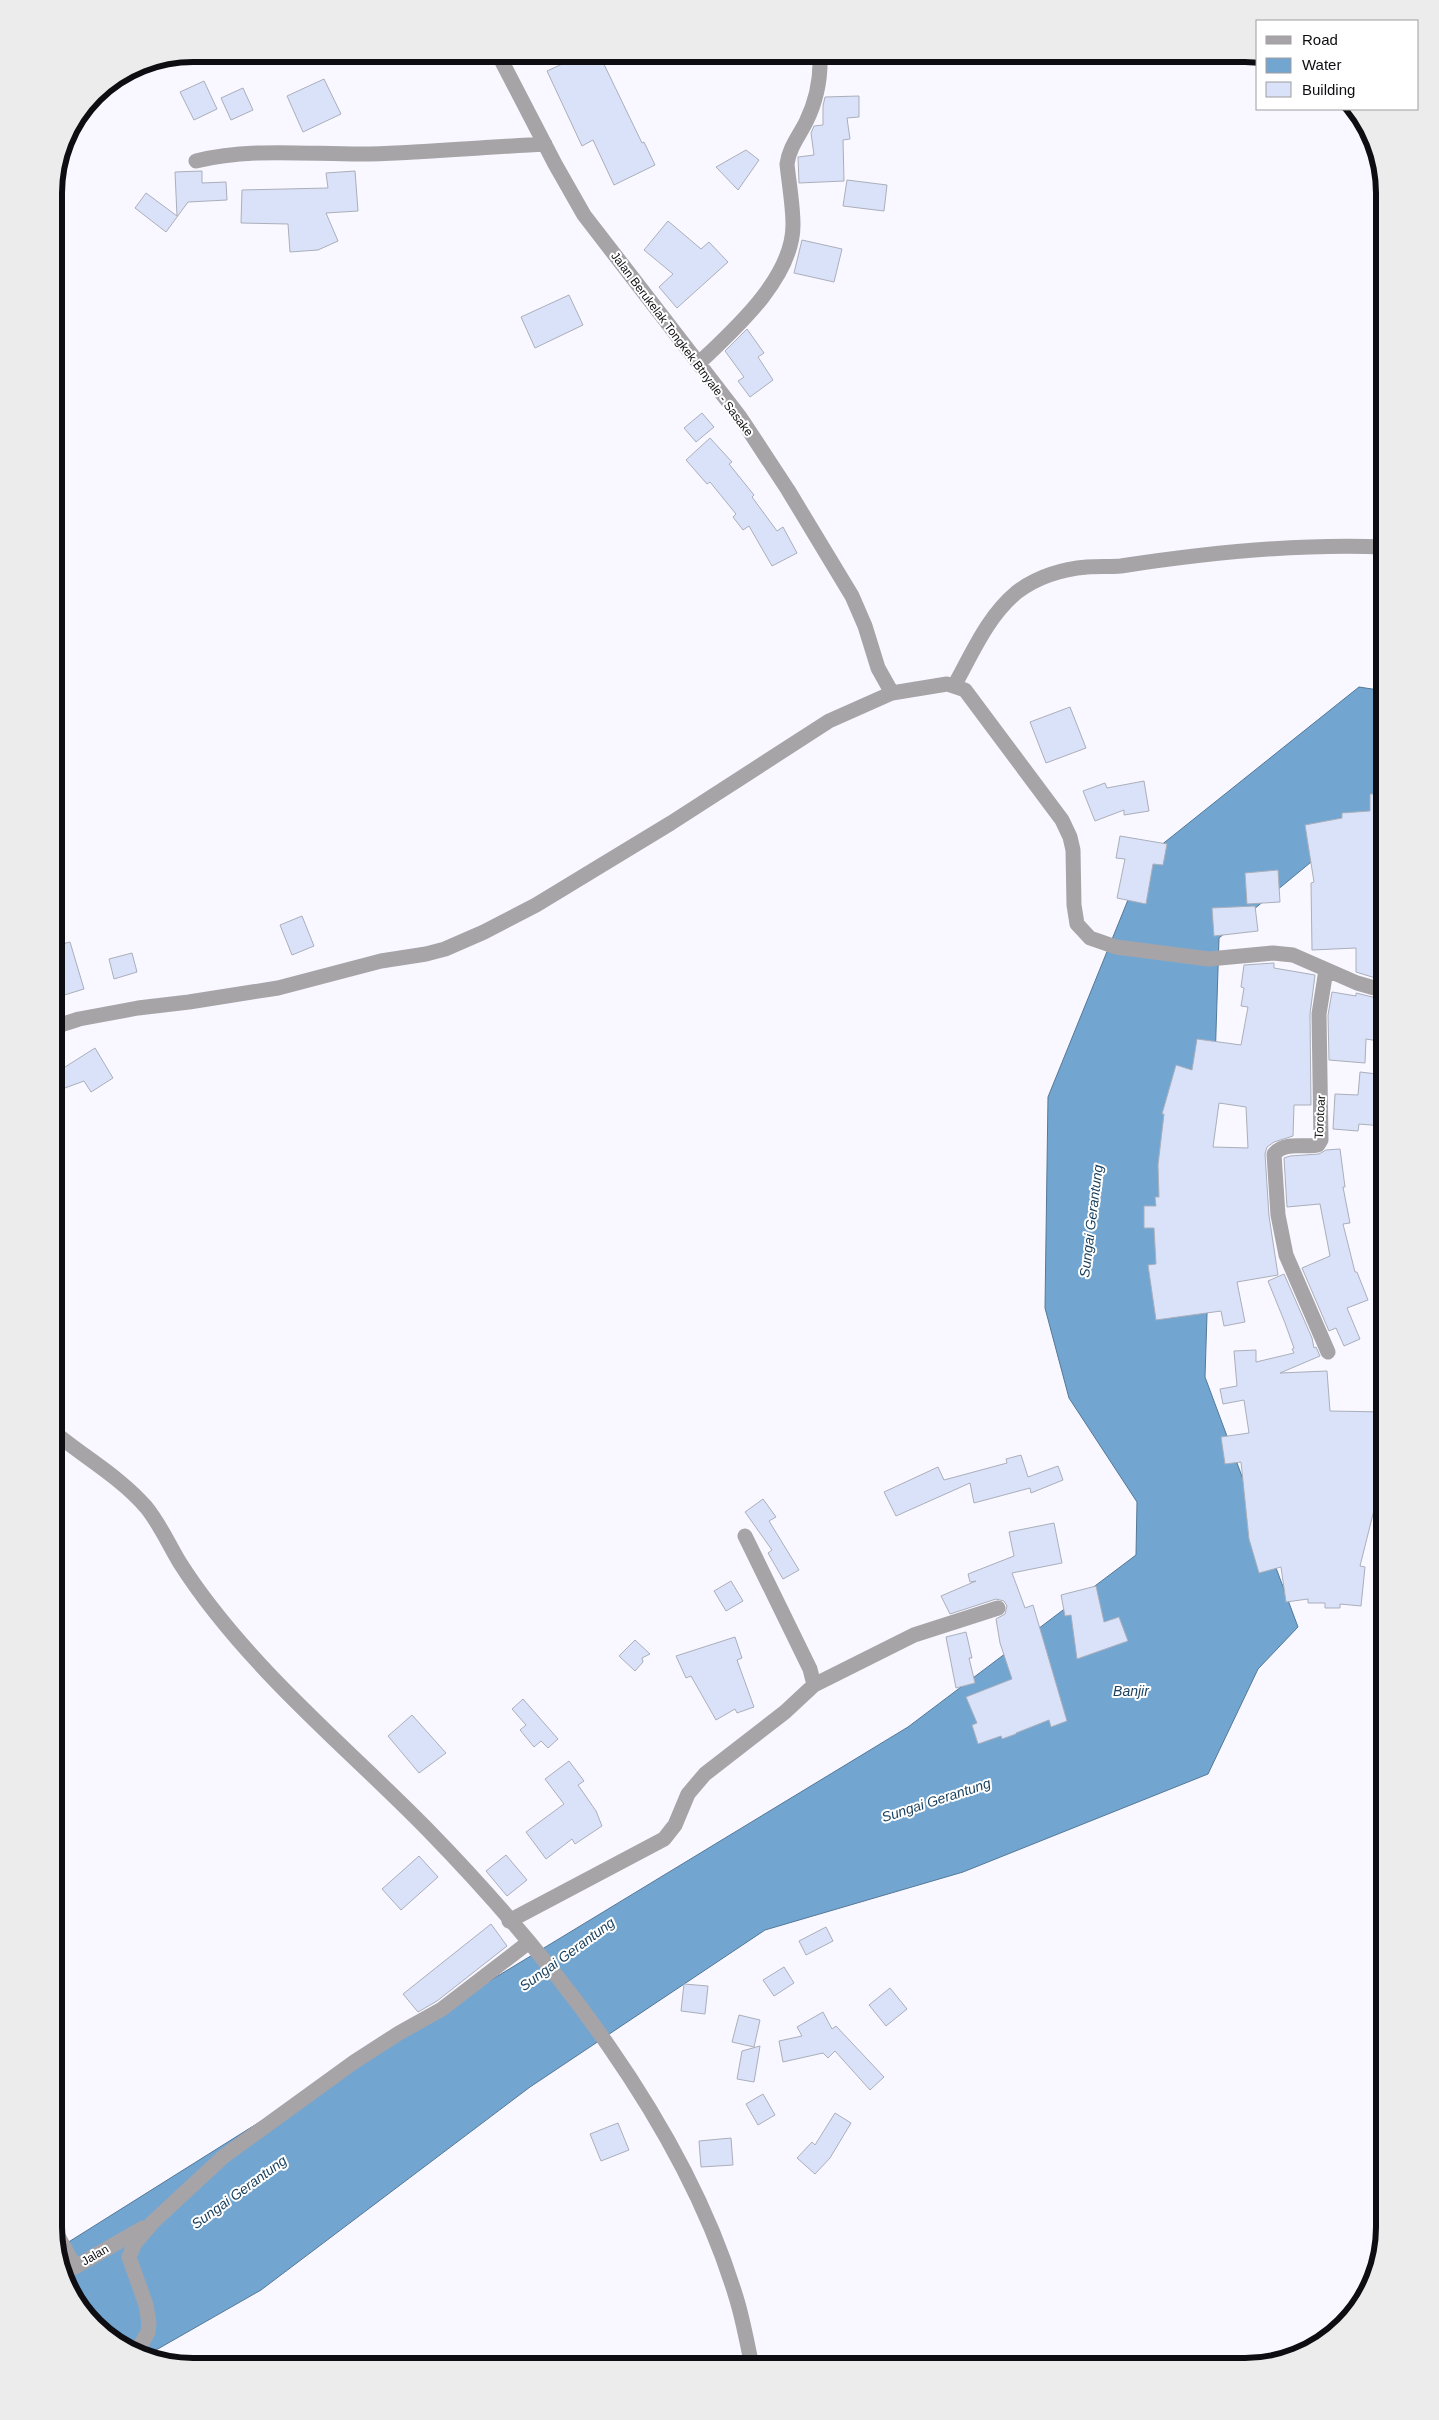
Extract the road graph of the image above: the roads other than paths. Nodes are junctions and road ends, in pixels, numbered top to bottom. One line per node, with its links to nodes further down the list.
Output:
1 (503, 63): 3 (street, Jalan Berukelak Tongkek Btnyale - Sasake)
2 (820, 63): 5 (street)
3 (545, 144): 4 (street); 5 (street, Jalan Berukelak Tongkek Btnyale - Sasake)
4 (196, 161)
5 (699, 363): 8 (street, Jalan Berukelak Tongkek Btnyale - Sasake)
6 (1376, 547): 7 (street)
7 (954, 686): 8 (street); 9 (street)
8 (892, 693): 11 (street)
9 (1326, 970): 10 (street); 12 (street, Torotoar)
10 (1376, 988)
11 (63, 1024)
12 (1328, 1352)
13 (62, 1438): 17 (street)
14 (744, 1536): 16 (street)
15 (998, 1608): 16 (street)
16 (814, 1685): 17 (street)
17 (509, 1921): 18 (street)
18 (530, 1944): 19 (street); 22 (street)
19 (153, 2222): 20 (street, Jalan); 21 (street)
20 (65, 2249)
21 (140, 2346)
22 (750, 2358)

